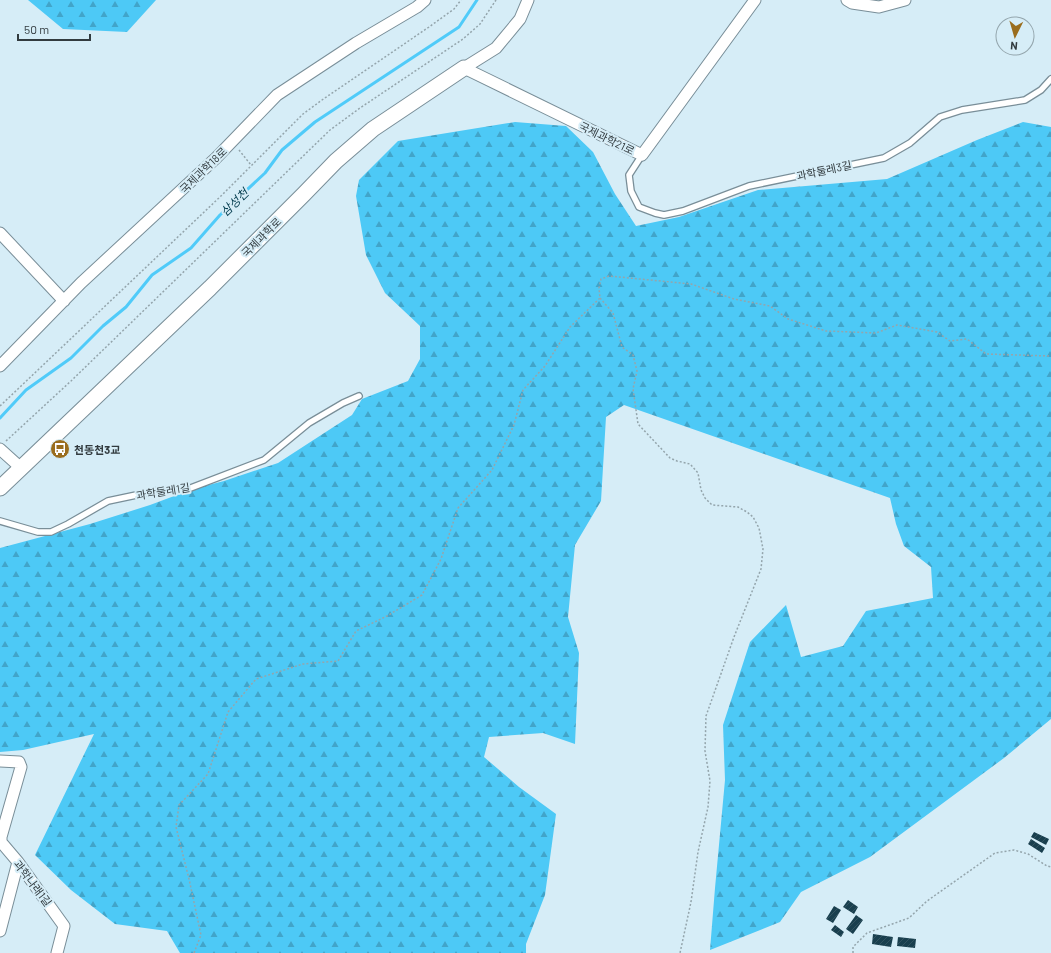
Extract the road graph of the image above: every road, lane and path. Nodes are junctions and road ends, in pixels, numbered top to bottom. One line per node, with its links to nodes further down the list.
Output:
1 (426, 0): 10 (street, 국제과학18로)
2 (461, 0): 12 (path)
3 (496, 0): 20 (path)
4 (528, 0): 8 (street, 국제과학로)
5 (755, 0): 11 (street, 국제과학21로)
6 (847, 0): 7 (street)
7 (904, 0)
8 (464, 68): 11 (street, 국제과학21로); 21 (street, 국제과학로)
9 (1051, 79): 11 (lane, 과학둘레3길)
10 (232, 142): 12 (path); 15 (street, 국제과학18로)
11 (642, 155)
12 (252, 166): 19 (path)
13 (0, 233): 15 (street)
14 (600, 298): 16 (path); 30 (path); 31 (path)
15 (64, 301): 17 (street, 국제과학18로)
16 (1051, 356)
17 (0, 366)
18 (359, 396): 23 (lane, 과학둘레1길)
19 (0, 406)
20 (3, 447): 21 (street)
21 (21, 468): 22 (street, 국제과학로)
22 (0, 488)
23 (0, 521)
24 (0, 761): 25 (street, 과학나래1길)
25 (0, 837): 26 (street, 과학나래1길)
26 (18, 862): 28 (street); 29 (street, 과학나래1길)
27 (1051, 867): 32 (path)
28 (0, 931)
29 (57, 953)
30 (194, 953)
31 (680, 953)
32 (853, 953)

